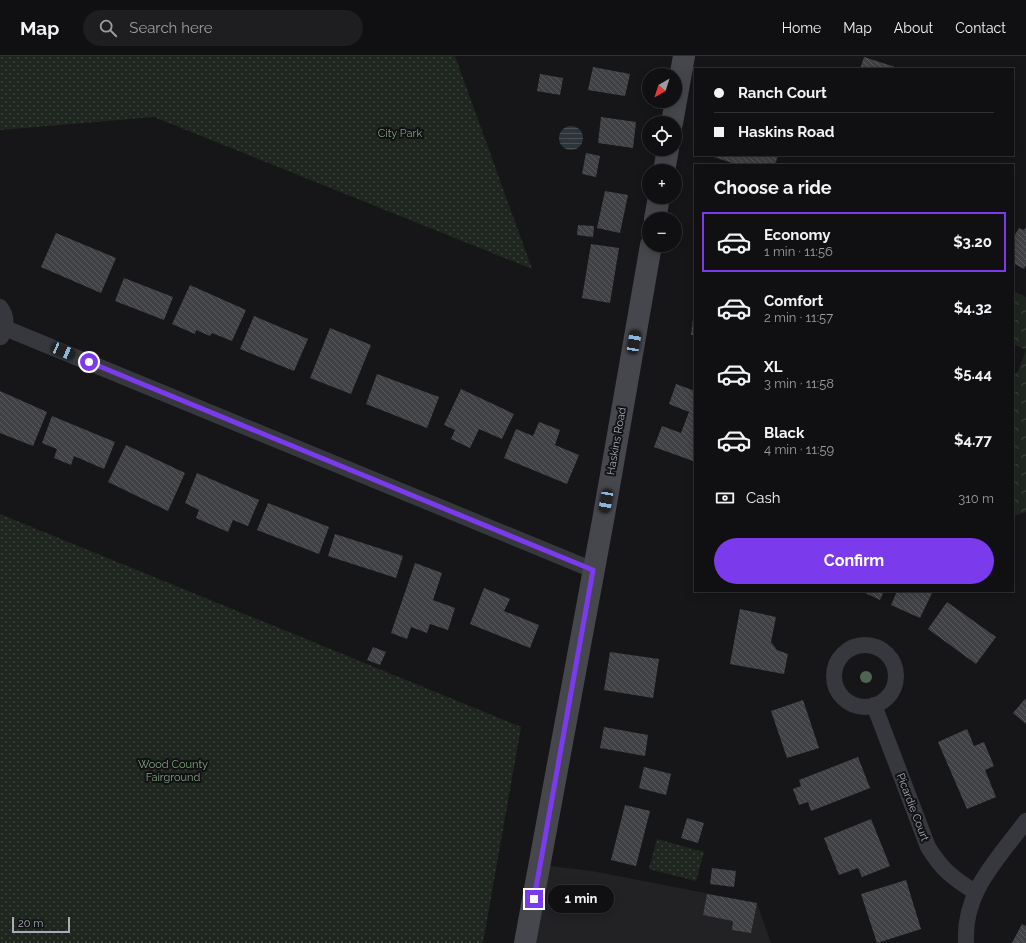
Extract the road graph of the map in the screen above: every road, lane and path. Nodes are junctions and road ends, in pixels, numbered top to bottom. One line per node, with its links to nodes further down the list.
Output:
1 (684, 56): 2 (main road)
2 (673, 116)
3 (650, 252): 6 (main road, Haskins Road)
4 (0, 306): 5 (street)
5 (3, 333): 6 (street)
6 (593, 570): 10 (main road, Haskins Road)
7 (874, 705): 9 (street, Picardie Court)
8 (1026, 821): 9 (street)
9 (975, 892): 11 (street)
10 (525, 943)
11 (966, 943)

